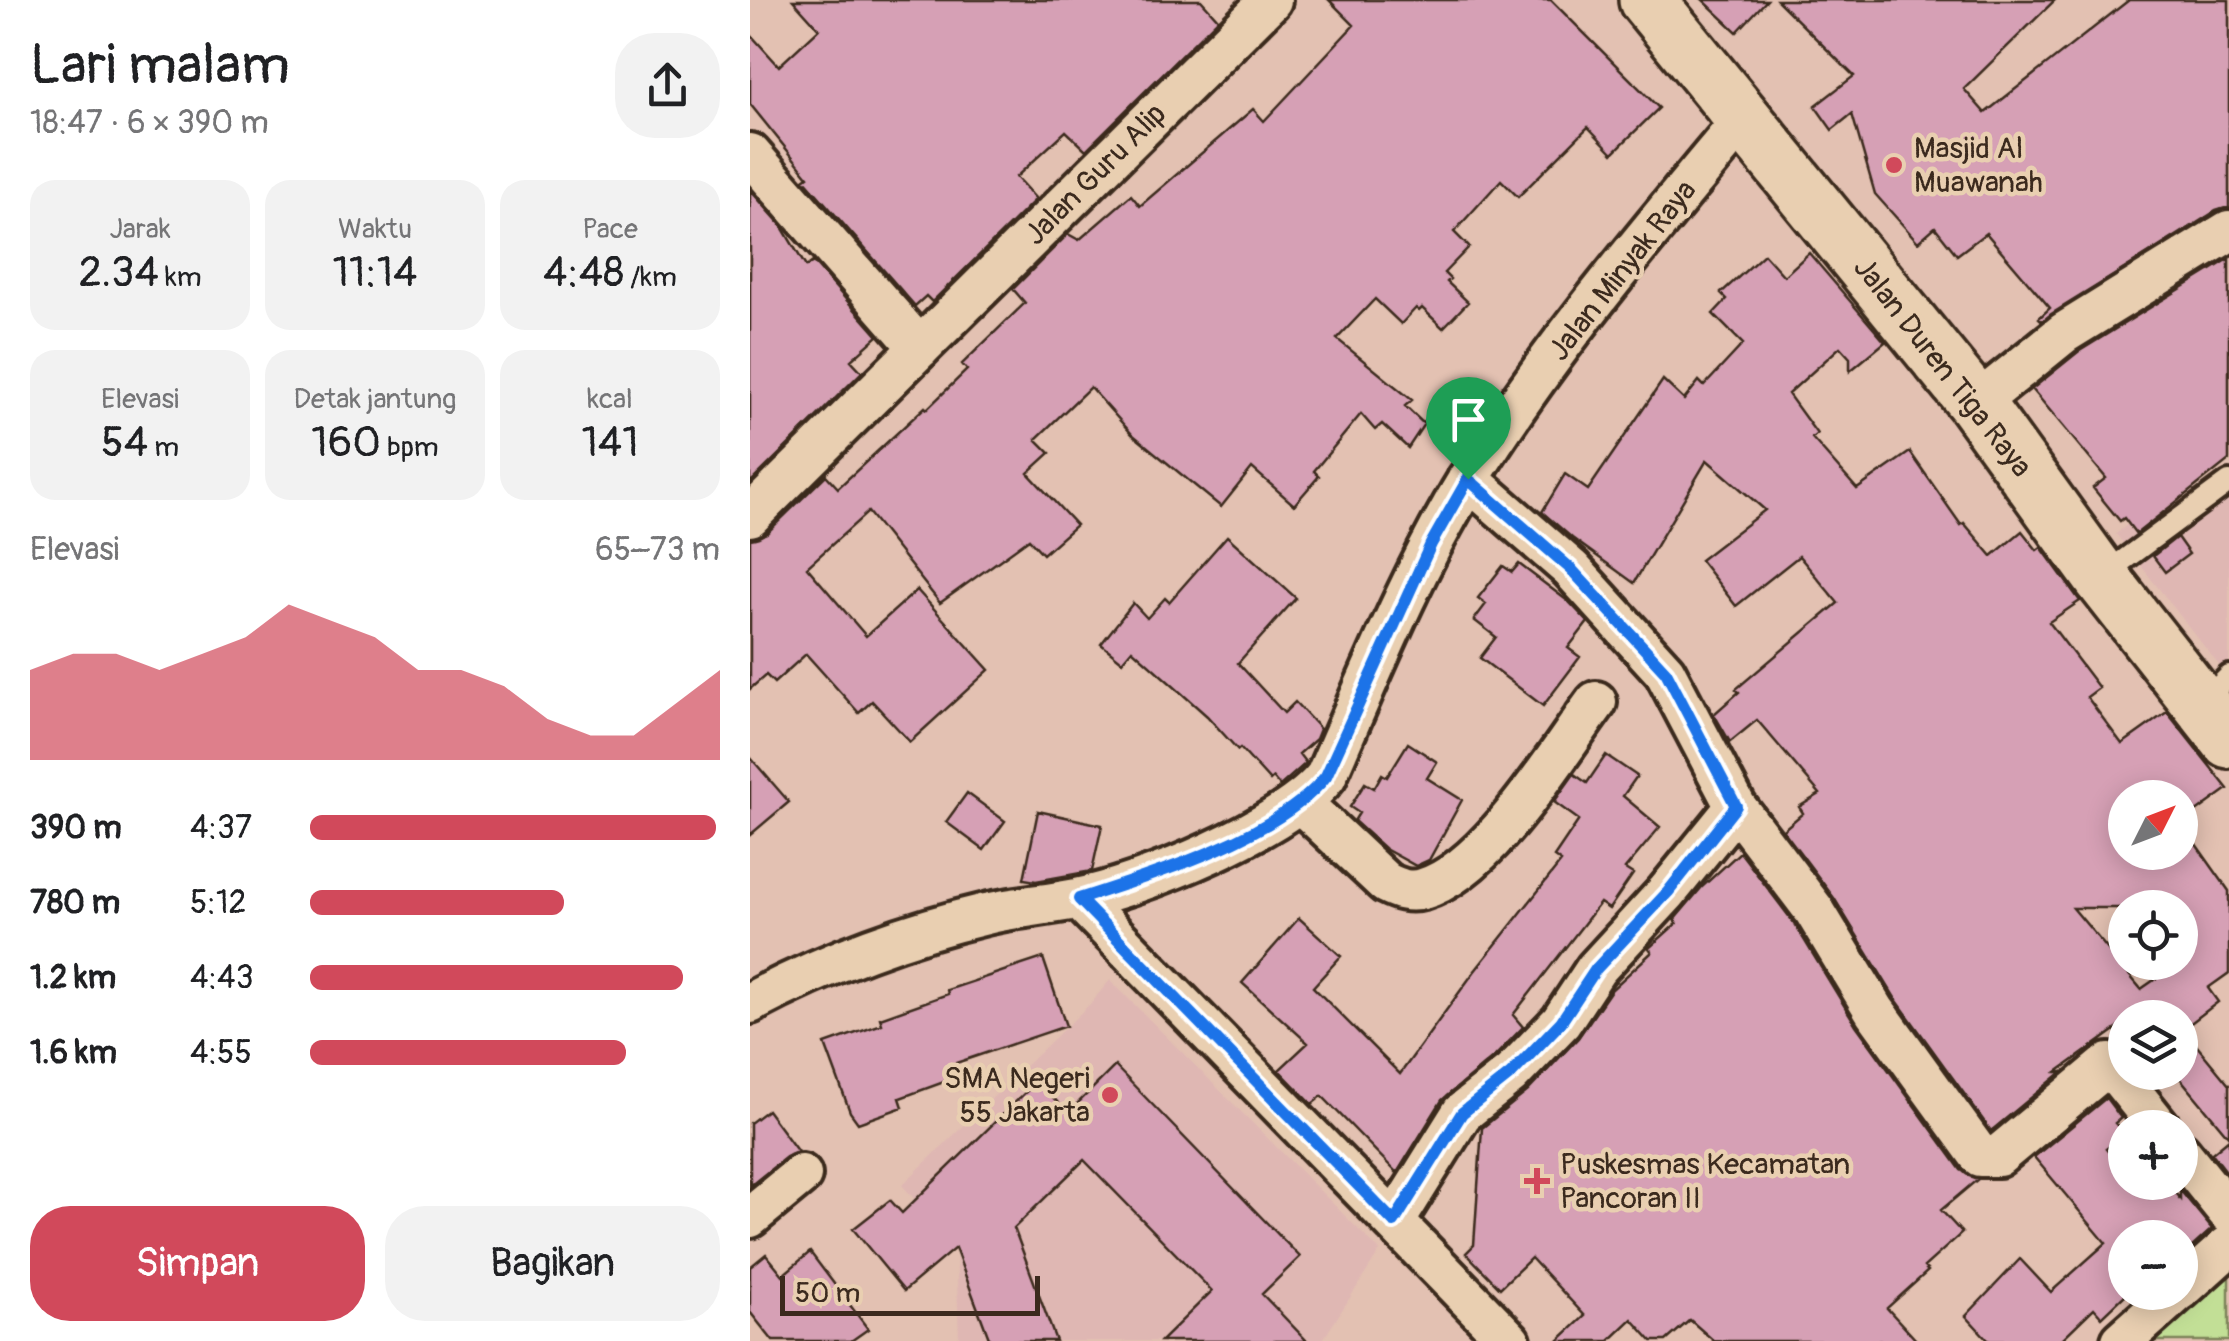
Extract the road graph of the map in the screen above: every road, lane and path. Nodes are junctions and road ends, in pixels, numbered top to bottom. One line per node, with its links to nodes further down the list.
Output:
1 (1271, 0): 6 (street, Jalan Guru Alip)
2 (1647, 0): 3 (main road, Jalan Duren Tiga Raya)
3 (1745, 117): 7 (main road, Jalan Duren Tiga Raya); 8 (street, Jalan Minyak Raya)
4 (750, 154): 6 (street)
5 (2229, 231): 7 (street)
6 (920, 348): 10 (street, Jalan Guru Alip)
7 (1976, 404): 11 (main road, Jalan Duren Tiga Raya)
8 (1468, 479): 14 (street, Jalan Minyak Raya); 15 (street)
9 (2229, 482): 11 (lane)
10 (750, 516)
11 (2100, 577): 13 (main road, Jalan Duren Tiga Raya)
12 (1596, 702): 14 (street)
13 (2220, 707)
14 (1301, 803): 16 (street, Jalan Minyak Raya)
15 (1736, 806): 18 (street); 23 (street)
16 (1079, 899): 17 (street, Jalan Minyak Raya); 23 (street)
17 (750, 1003)
18 (2146, 1110)
19 (2198, 1174): 21 (street)
20 (800, 1175): 22 (street)
21 (2229, 1212)
22 (750, 1217)
23 (1394, 1222): 27 (street)
24 (2229, 1246): 25 (street)
25 (2198, 1273)
26 (2157, 1310): 28 (street)
27 (1510, 1341)
28 (2122, 1341)

